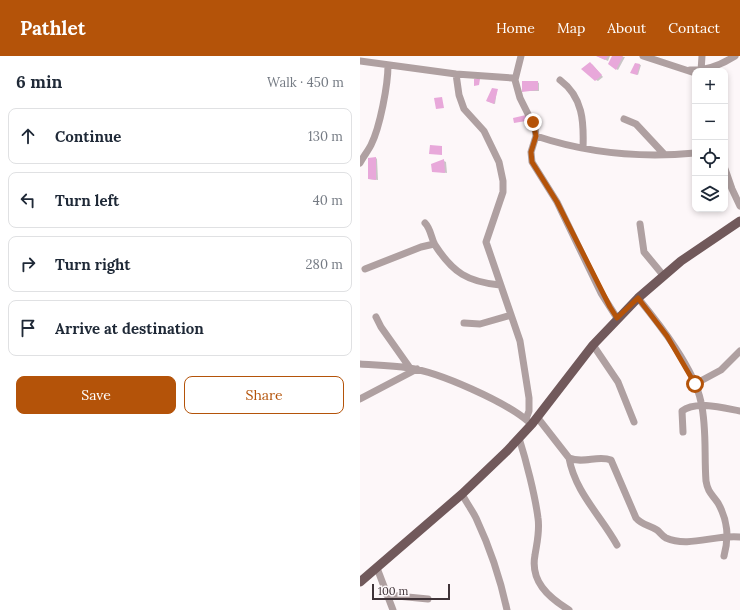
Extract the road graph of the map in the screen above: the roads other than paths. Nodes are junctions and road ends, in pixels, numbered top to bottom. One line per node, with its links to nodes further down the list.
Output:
1 (384, 56): 7 (street)
2 (521, 56): 14 (street)
3 (643, 56): 10 (street)
4 (702, 56): 8 (street)
5 (734, 56): 9 (street)
6 (360, 61): 7 (street)
7 (386, 65): 13 (street); 19 (street)
8 (700, 68)
9 (709, 68)
10 (686, 70): 11 (street); 12 (street)
11 (692, 70)
12 (692, 73)
13 (456, 74): 14 (street); 31 (street)
14 (515, 80): 17 (street)
15 (560, 80): 18 (street)
16 (624, 119): 21 (street)
17 (536, 136): 18 (street); 35 (street)
18 (583, 148): 21 (street)
19 (362, 153): 22 (street)
20 (692, 153): 21 (street)
21 (664, 154)
22 (360, 164)
23 (727, 176): 24 (street)
24 (740, 206)
25 (740, 221): 30 (main road)
26 (425, 223): 28 (street)
27 (640, 224): 30 (street)
28 (434, 244): 29 (street); 31 (street)
29 (365, 269)
30 (663, 274): 32 (main road)
31 (500, 285): 33 (street)
32 (638, 298): 35 (main road); 41 (street)
33 (511, 315): 36 (street); 45 (street)
34 (376, 317): 40 (street)
35 (617, 318): 37 (main road)
36 (464, 323)
37 (593, 345): 45 (main road); 46 (street)
38 (740, 351): 41 (street)
39 (360, 364): 40 (street)
40 (413, 368): 42 (street); 45 (street)
41 (695, 384): 43 (street)
42 (360, 398)
43 (702, 406): 44 (street); 47 (street); 51 (street)
44 (740, 411)
45 (532, 420): 48 (main road); 49 (street)
46 (634, 422)
47 (683, 432)
48 (519, 438): 50 (main road); 61 (street)
49 (569, 458): 51 (street); 53 (street)
50 (462, 494): 55 (main road); 60 (street)
51 (728, 536): 52 (street); 54 (street)
52 (740, 537)
53 (617, 545)
54 (724, 556)
55 (377, 568): 56 (main road); 57 (street)
56 (360, 582)
57 (387, 594): 58 (street); 59 (street)
58 (428, 598)
59 (393, 610)
60 (506, 610)
61 (569, 610)

